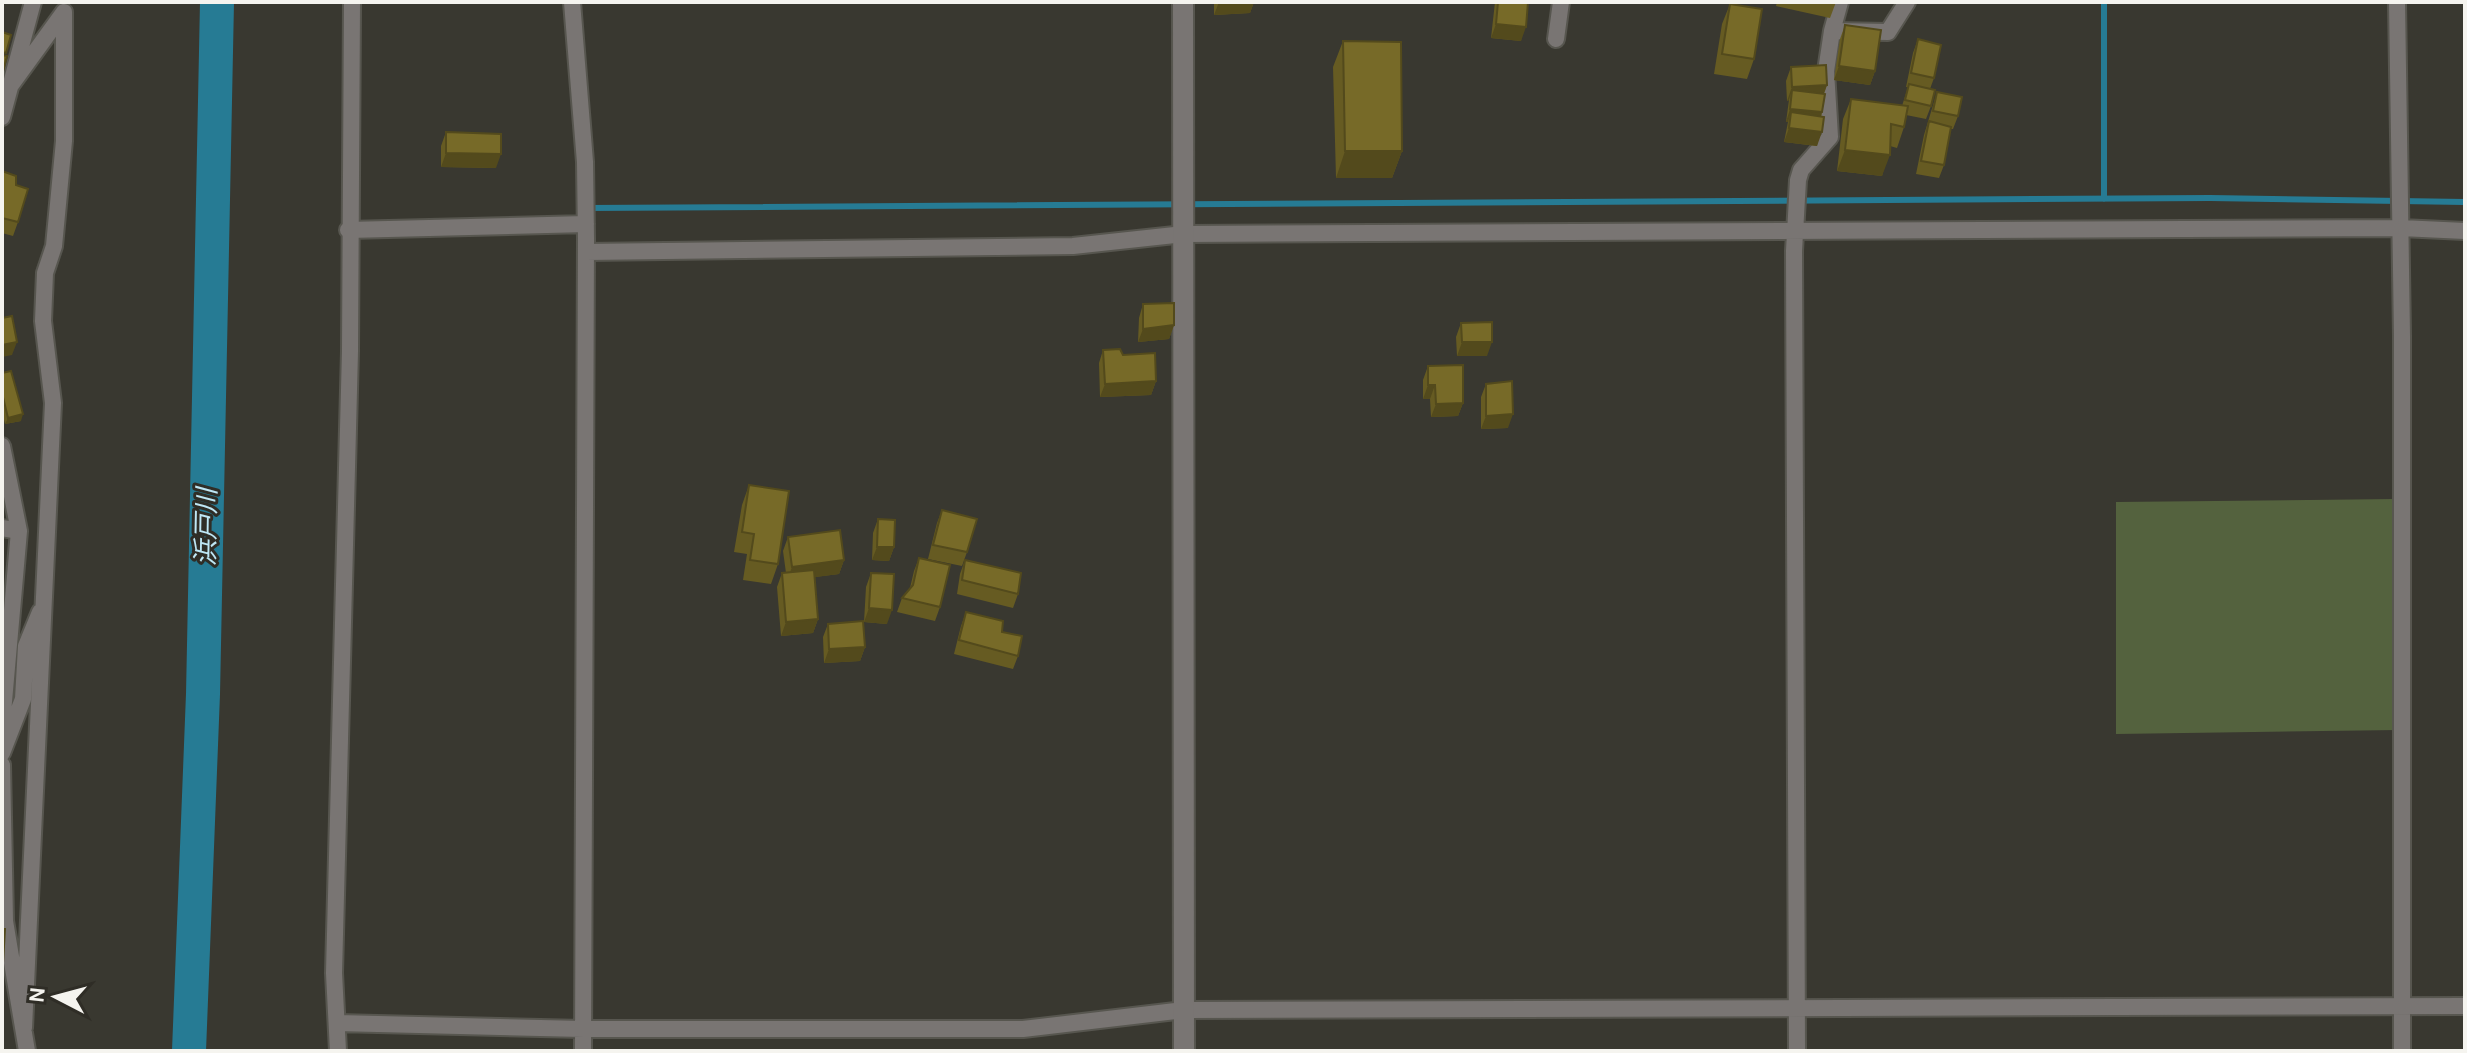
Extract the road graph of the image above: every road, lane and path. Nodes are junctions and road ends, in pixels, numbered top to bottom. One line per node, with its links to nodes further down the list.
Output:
1 (33, 2): 11 (street)
2 (352, 2): 16 (street)
3 (572, 2): 18 (street)
4 (1183, 2): 15 (street)
5 (1561, 2): 10 (street)
6 (1840, 2): 9 (street)
7 (1907, 2): 9 (street)
8 (2397, 2): 13 (street)
9 (1832, 31): 14 (street)
10 (1556, 39)
11 (11, 85): 12 (street); 21 (street)
12 (2, 117)
13 (2400, 224): 14 (street); 17 (street); 25 (street)
14 (1796, 225): 15 (street); 27 (street)
15 (1184, 227): 18 (street); 28 (street)
16 (348, 230): 18 (street); 29 (street)
17 (2465, 231)
18 (586, 238): 31 (street)
19 (2, 446): 20 (street)
20 (10, 530): 22 (street)
21 (44, 603): 23 (street); 30 (street)
22 (2, 724)
23 (2, 753)
24 (2, 765): 30 (street)
25 (2402, 1006): 26 (street); 27 (street); 37 (street)
26 (2465, 1006)
27 (1797, 1008): 28 (street); 36 (street)
28 (1184, 1010): 31 (street); 35 (street)
29 (337, 1023): 31 (street); 33 (street)
30 (24, 1028): 32 (street)
31 (583, 1029): 34 (street)
32 (27, 1051)
33 (338, 1051)
34 (583, 1051)
35 (1184, 1051)
36 (1797, 1051)
37 (2402, 1051)

